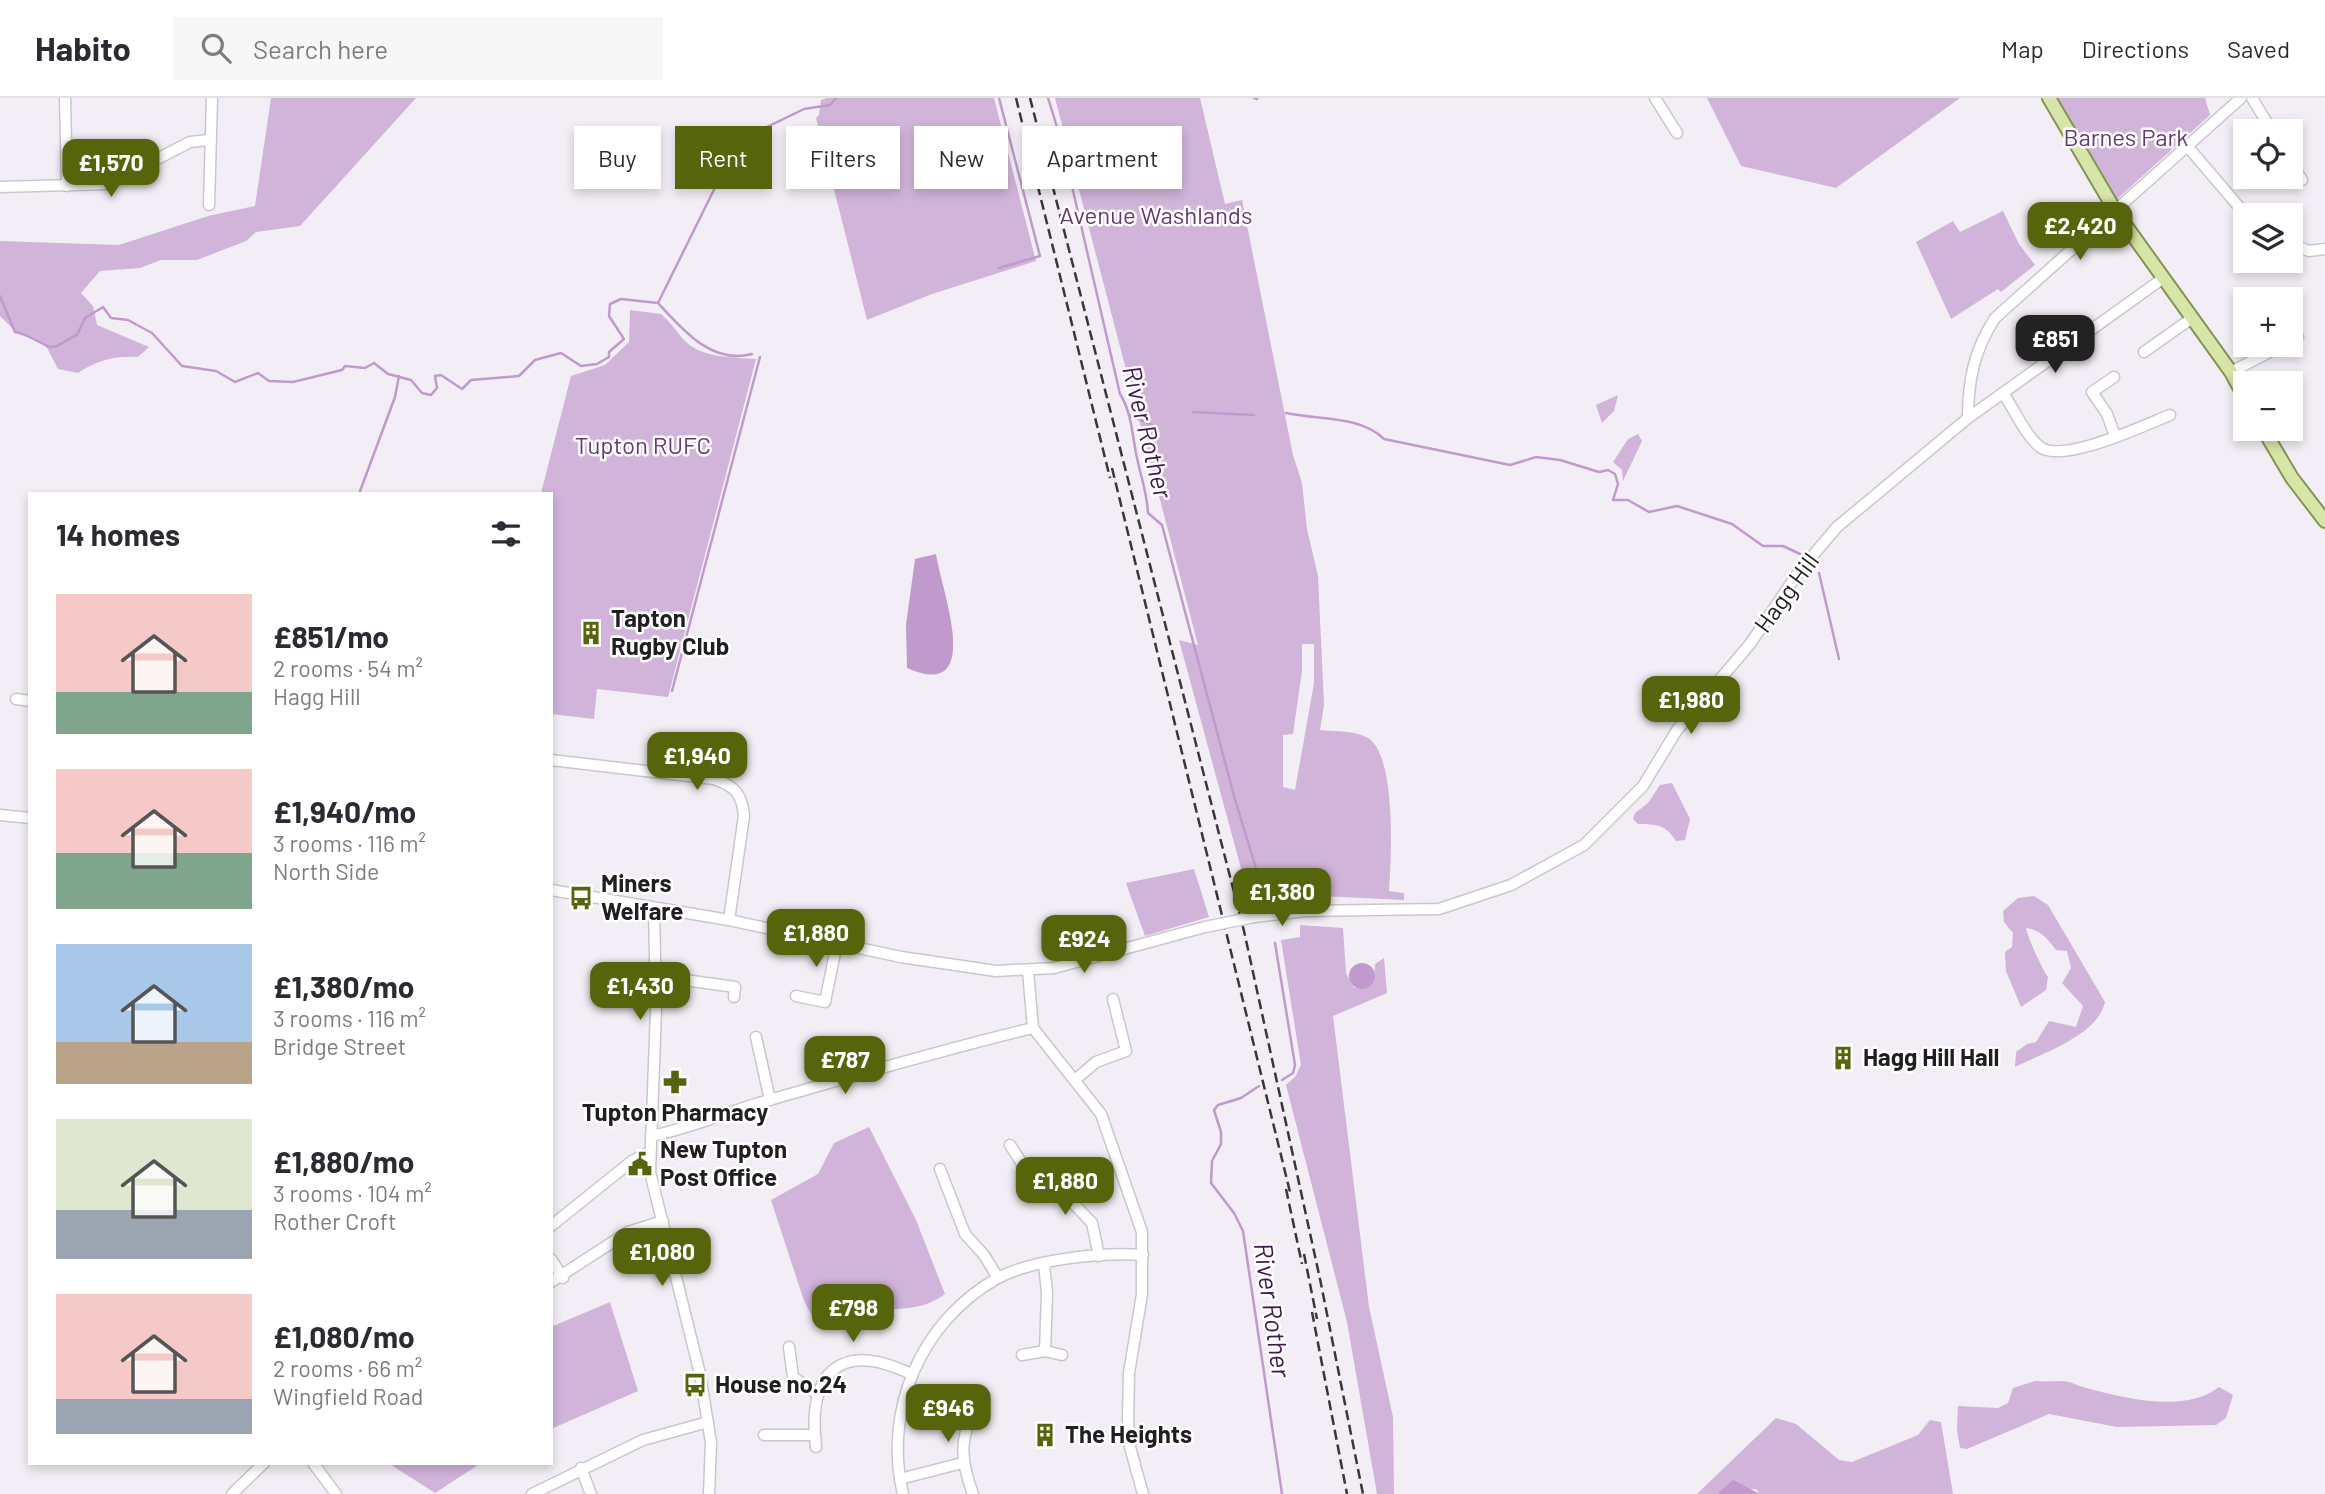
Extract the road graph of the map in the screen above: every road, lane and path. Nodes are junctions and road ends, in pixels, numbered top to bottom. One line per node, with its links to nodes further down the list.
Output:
1 (65, 98): 11 (street)
2 (212, 98): 9 (street)
3 (1655, 98): 8 (street)
4 (2049, 98): 15 (main road)
5 (2241, 98): 10 (street)
6 (2252, 98): 7 (street)
7 (2265, 119)
8 (1677, 133)
9 (209, 140): 11 (street); 14 (street)
10 (2188, 147): 13 (street); 15 (street)
11 (67, 186): 12 (street)
12 (0, 187)
13 (2236, 203)
14 (209, 205)
15 (2116, 212): 18 (main road); 27 (street)
16 (2303, 249): 17 (street)
17 (2325, 249)
18 (2162, 279): 19 (main road); 25 (street, Hagg Hill)
19 (2192, 318): 20 (street); 22 (main road)
20 (2144, 352)
21 (2260, 357): 22 (street)
22 (2231, 372): 23 (main road)
23 (2233, 376)
24 (2114, 377): 28 (street)
25 (2003, 393): 27 (street, Hagg Hill); 28 (street)
26 (2170, 415): 28 (street)
27 (1969, 418): 40 (street, Hagg Hill, bridge)
28 (2115, 436)
29 (2270, 441): 30 (main road)
30 (2325, 521)
31 (16, 699): 32 (street)
32 (28, 701)
33 (553, 760): 38 (street)
34 (0, 815): 35 (street)
35 (28, 818)
36 (553, 890): 37 (street, Hagg Hill)
37 (654, 908): 38 (street, Hagg Hill); 41 (street)
38 (729, 920): 39 (street, Hagg Hill)
39 (837, 943): 40 (street, Hagg Hill); 43 (street)
40 (1028, 971): 45 (street)
41 (656, 976): 42 (street); 49 (street)
42 (735, 992)
43 (796, 996)
44 (1113, 999): 47 (street)
45 (1033, 1028): 47 (street); 48 (street)
46 (755, 1037): 48 (street)
47 (1076, 1079): 55 (street)
48 (769, 1100): 49 (street)
49 (651, 1136): 51 (street)
50 (1010, 1145): 56 (street)
51 (650, 1152): 53 (street); 54 (street)
52 (940, 1169): 60 (street)
53 (663, 1221): 59 (street); 69 (street)
54 (553, 1224)
55 (1143, 1255): 56 (street); 85 (street)
56 (1099, 1256): 58 (street)
57 (553, 1262): 59 (street)
58 (1044, 1264): 60 (street); 63 (street)
59 (562, 1278): 61 (street)
60 (998, 1278): 66 (street)
61 (553, 1281)
62 (789, 1347): 67 (street)
63 (1045, 1351): 64 (street); 65 (street)
64 (1022, 1355)
65 (1062, 1355)
66 (911, 1374): 67 (street); 77 (street)
67 (816, 1393): 70 (street)
68 (981, 1400): 73 (street)
69 (708, 1422): 76 (street); 82 (street)
70 (815, 1434): 71 (street); 72 (street)
71 (764, 1435)
72 (816, 1447)
73 (962, 1463): 77 (street); 84 (street)
74 (262, 1465): 78 (street)
75 (314, 1465): 79 (street)
76 (581, 1468): 80 (street); 81 (street)
77 (900, 1479): 83 (street)
78 (232, 1494)
79 (336, 1494)
80 (532, 1494)
81 (591, 1494)
82 (709, 1494)
83 (903, 1494)
84 (972, 1494)
85 (1143, 1494)

